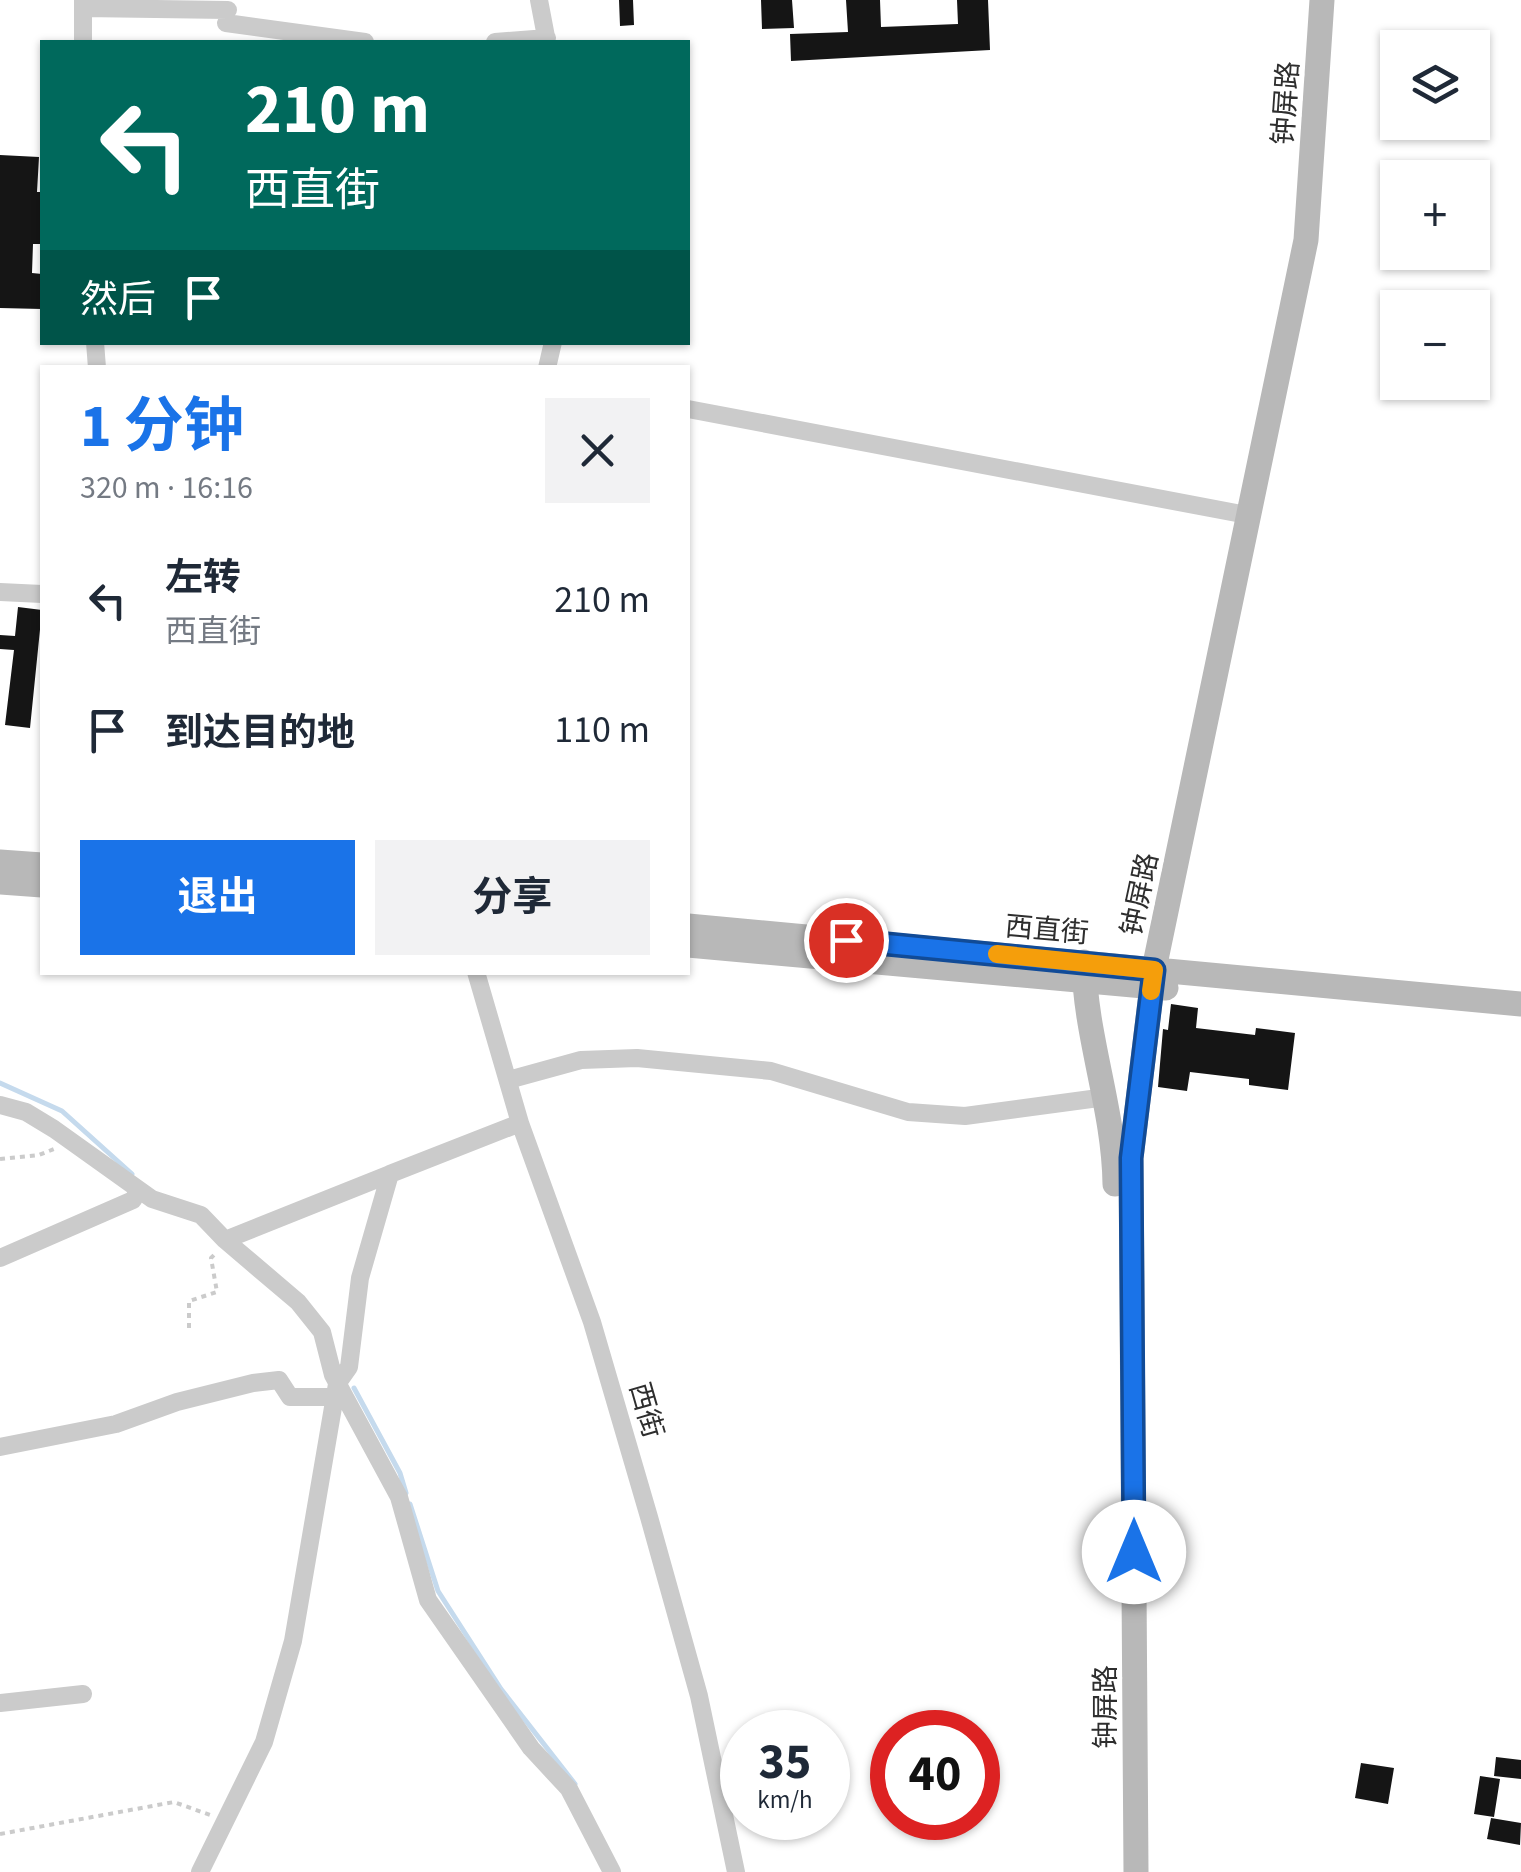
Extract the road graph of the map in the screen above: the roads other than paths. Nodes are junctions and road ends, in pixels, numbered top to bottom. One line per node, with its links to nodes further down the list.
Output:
1 (540, 0): 7 (street)
2 (1322, 0): 9 (street, 钟屏路)
3 (83, 4): 4 (street); 5 (street)
4 (227, 19): 6 (street)
5 (83, 40)
6 (353, 40)
7 (547, 40)
8 (690, 410): 9 (street)
9 (1247, 515): 20 (street, 钟屏路)
10 (0, 592): 11 (street)
11 (40, 594)
12 (0, 862): 13 (street)
13 (40, 865)
14 (0, 882): 15 (street)
15 (40, 885)
16 (690, 926): 18 (street, 西直街)
17 (690, 945): 18 (street, 西直街)
18 (1084, 971): 20 (street, 西直街); 24 (street, 钟屏路)
19 (477, 975): 23 (street, 西街)
20 (1153, 978): 21 (street, 西直街); 22 (street, 西直街); 39 (street, 钟屏路)
21 (1521, 1004)
22 (1521, 1018)
23 (508, 1080): 24 (street); 26 (street, 西街)
24 (1106, 1097): 38 (street, 钟屏路)
25 (0, 1105): 28 (street)
26 (520, 1123): 27 (street); 37 (street, 西街)
27 (390, 1174): 29 (street); 31 (street)
28 (138, 1191): 29 (street); 30 (street)
29 (225, 1240): 31 (street)
30 (0, 1258)
31 (336, 1390): 32 (street); 35 (street); 36 (street)
32 (0, 1447)
33 (83, 1694): 34 (street)
34 (0, 1704)
35 (200, 1872)
36 (612, 1872)
37 (736, 1872)
38 (1121, 1872)
39 (1136, 1872)

